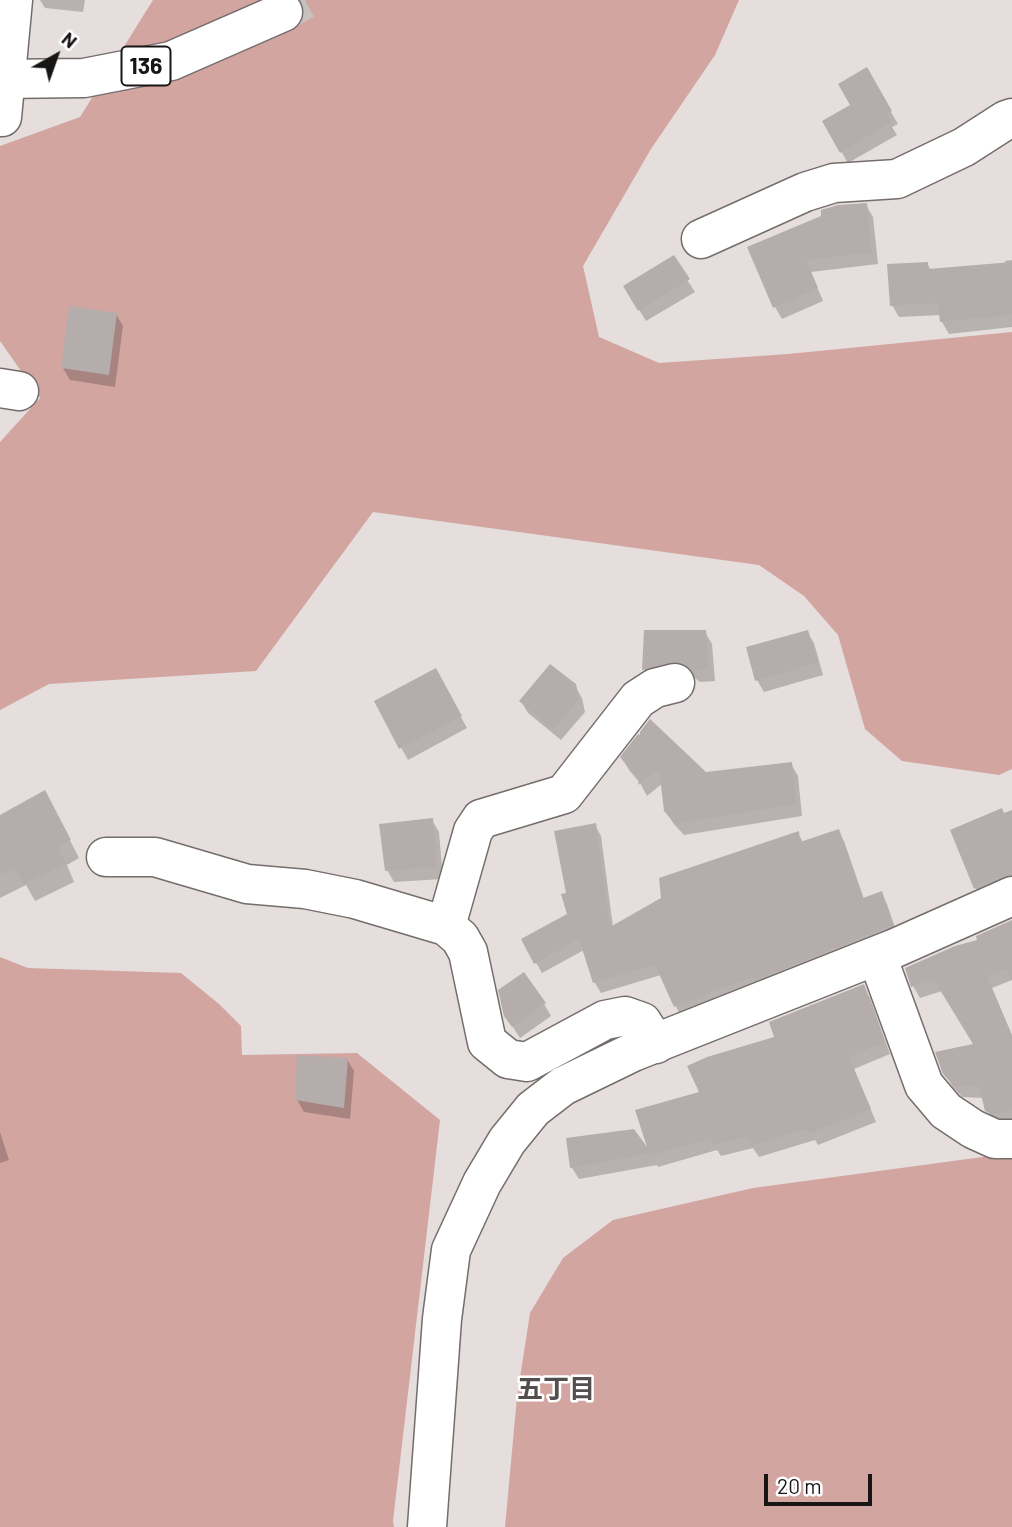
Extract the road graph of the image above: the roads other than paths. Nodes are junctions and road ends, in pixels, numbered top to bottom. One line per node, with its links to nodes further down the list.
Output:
1 (13, 0): 3 (main road)
2 (283, 12): 3 (main road, 136)
3 (3, 79): 4 (main road)
4 (0, 117)
5 (1012, 118): 6 (main road)
6 (701, 239)
7 (675, 683): 10 (main road)
8 (106, 858): 10 (main road)
9 (1012, 896): 11 (main road)
10 (446, 926): 12 (main road)
11 (877, 956): 12 (main road); 13 (main road)
12 (656, 1044): 14 (main road)
13 (1012, 1139)
14 (427, 1527)

